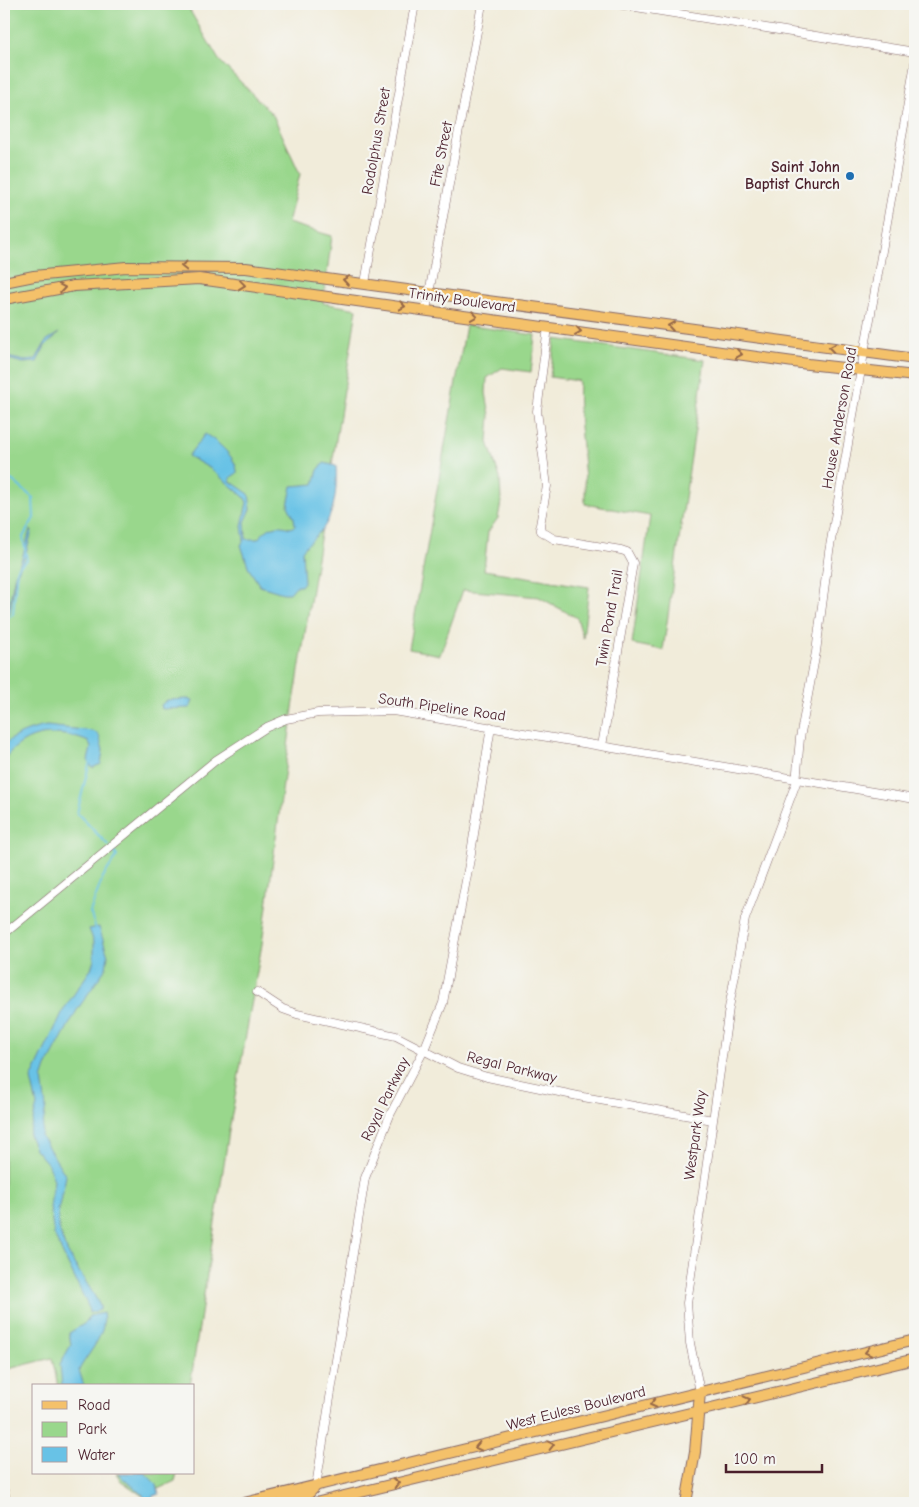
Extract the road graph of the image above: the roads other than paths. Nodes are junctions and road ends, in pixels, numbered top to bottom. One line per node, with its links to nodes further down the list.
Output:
1 (416, 4): 7 (street, Rodolphus Street)
2 (482, 4): 8 (street, Fite Street)
3 (617, 4): 4 (street)
4 (915, 52)
5 (915, 63): 12 (street, House Anderson Road)
6 (4, 282): 7 (main road, Trinity Boulevard, one-way to 6)
7 (365, 283): 8 (main road, Trinity Boulevard)
8 (430, 293): 10 (street, Fite Street); 12 (main road, Trinity Boulevard, one-way to 8)
9 (4, 299): 10 (main road, Trinity Boulevard, one-way to 10)
10 (426, 310): 11 (main road, Trinity Boulevard, one-way to 11)
11 (548, 327): 14 (main road, Trinity Boulevard, one-way to 14); 17 (street, Twin Pond Trail)
12 (864, 352): 13 (main road, Trinity Boulevard); 14 (street, House Anderson Road)
13 (915, 359)
14 (861, 370): 15 (main road, Trinity Boulevard); 18 (street, House Anderson Road)
15 (915, 376)
16 (491, 727): 17 (street, South Pipeline Road); 20 (street, South Pipeline Road); 22 (street, Royal Parkway)
17 (602, 746): 18 (street, South Pipeline Road)
18 (797, 779): 19 (street, South Pipeline Road); 23 (street, Westpark Way)
19 (915, 799)
20 (4, 934)
21 (257, 992): 22 (street, Regal Parkway)
22 (424, 1050): 23 (street, Regal Parkway); 31 (street, Royal Parkway)
23 (713, 1120): 26 (street, Westpark Way)
24 (915, 1340): 26 (main road, West Euless Boulevard, one-way to 26)
25 (915, 1359): 27 (main road, West Euless Boulevard, one-way to 25)
26 (700, 1392): 27 (main road, Westpark Way); 28 (main road, West Euless Boulevard, one-way to 28)
27 (699, 1411): 29 (main road, West Euless Boulevard, one-way to 27); 37 (main road, Westpark Way)
28 (505, 1441): 29 (main road); 30 (main road, West Euless Boulevard, one-way to 30)
29 (504, 1457): 36 (main road, West Euless Boulevard, one-way to 29)
30 (405, 1464): 31 (main road, West Euless Boulevard); 36 (main road)
31 (316, 1486): 34 (main road, West Euless Boulevard); 35 (main road)
32 (4, 1491): 33 (street)
33 (7, 1503)
34 (244, 1503)
35 (283, 1503)
36 (314, 1503)
37 (686, 1503)

